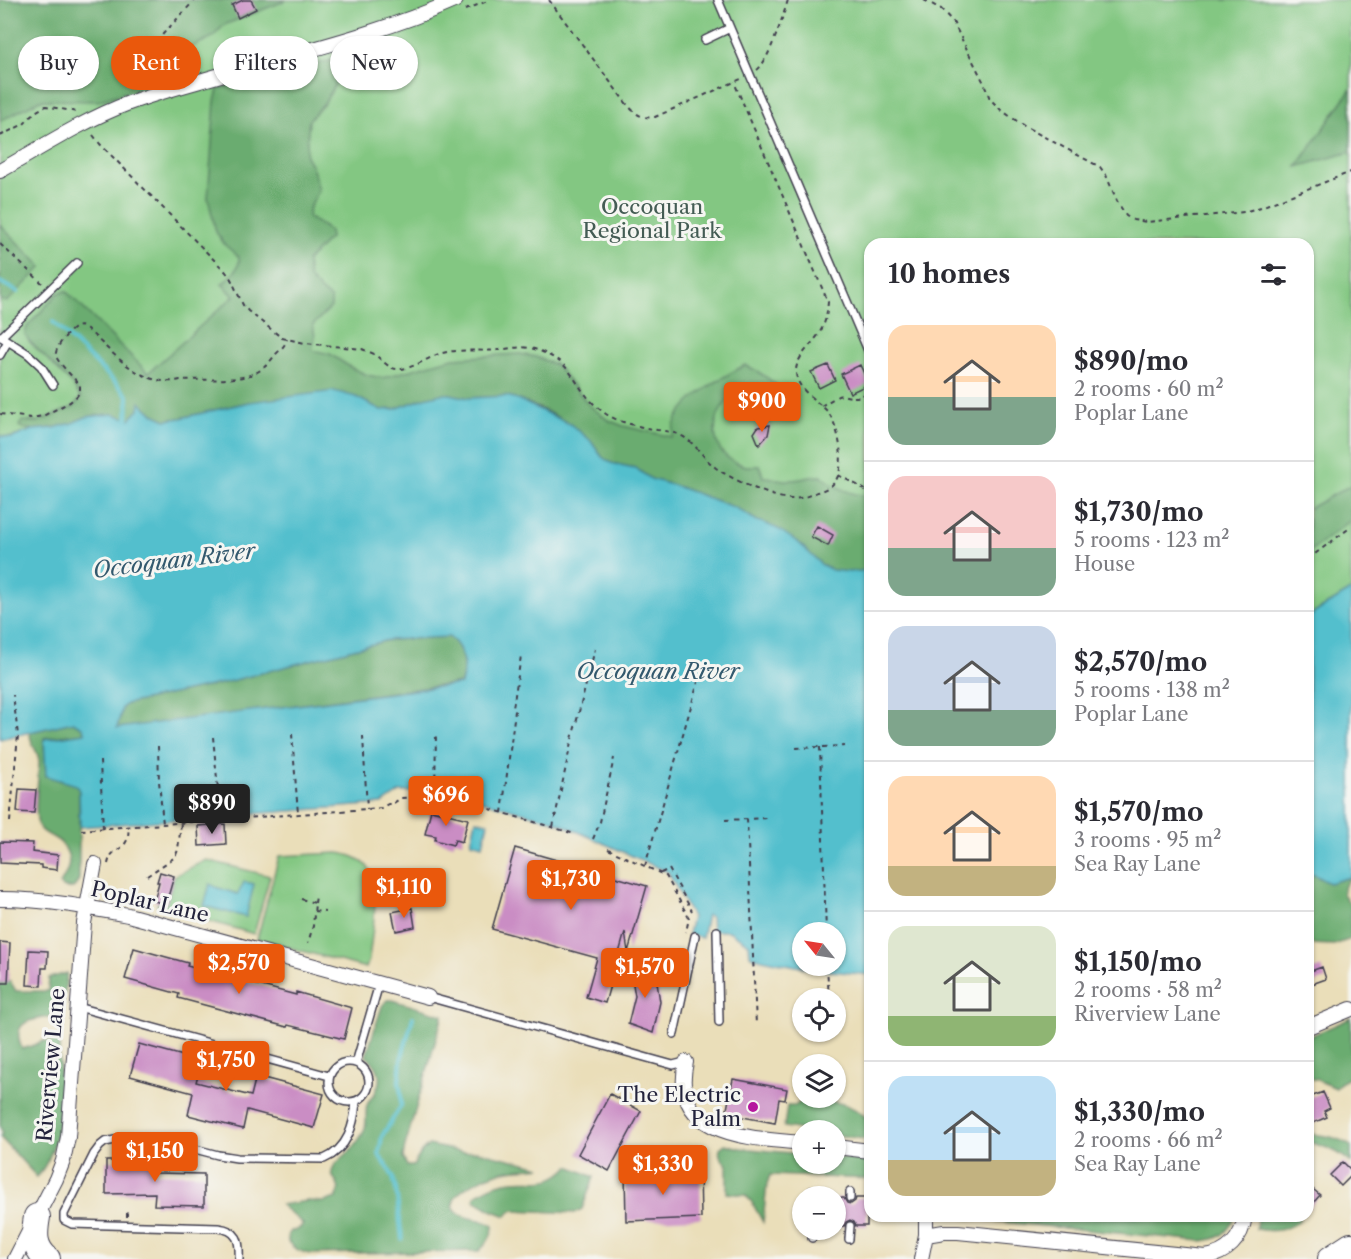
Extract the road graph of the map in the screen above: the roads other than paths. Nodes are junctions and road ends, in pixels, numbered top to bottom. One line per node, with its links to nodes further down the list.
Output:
1 (456, 0): 5 (street)
2 (718, 0): 3 (lane)
3 (730, 28): 4 (lane); 8 (lane)
4 (705, 40)
5 (0, 171)
6 (76, 263): 7 (lane)
7 (3, 338): 9 (lane); 10 (lane)
8 (864, 341)
9 (0, 355)
10 (53, 385)
11 (101, 866): 13 (street, Riverview Lane)
12 (0, 899): 13 (street, Poplar Lane)
13 (87, 907): 16 (street, Poplar Lane); 18 (street, Riverview Lane)
14 (717, 931): 20 (lane)
15 (695, 936): 22 (lane)
16 (379, 984): 17 (street, Poplar Lane); 24 (lane)
17 (428, 997): 23 (lane)
18 (78, 1007): 25 (lane); 30 (street, Riverview Lane)
19 (1351, 1010): 21 (street)
20 (719, 1022)
21 (1314, 1025)
22 (674, 1034)
23 (686, 1062): 27 (street)
24 (356, 1063): 25 (lane); 26 (lane)
25 (329, 1076): 26 (lane)
26 (356, 1102): 39 (lane)
27 (792, 1142)
28 (846, 1148): 29 (street)
29 (864, 1150)
30 (37, 1216): 37 (street, Riverview Lane); 38 (highway)
31 (926, 1222): 34 (street)
32 (1244, 1222): 34 (street)
33 (850, 1226): 35 (lane)
34 (926, 1235): 40 (street)
35 (849, 1239)
36 (1351, 1245): 41 (highway)
37 (15, 1259)
38 (47, 1259)
39 (239, 1259)
40 (921, 1259)
41 (1331, 1259)

